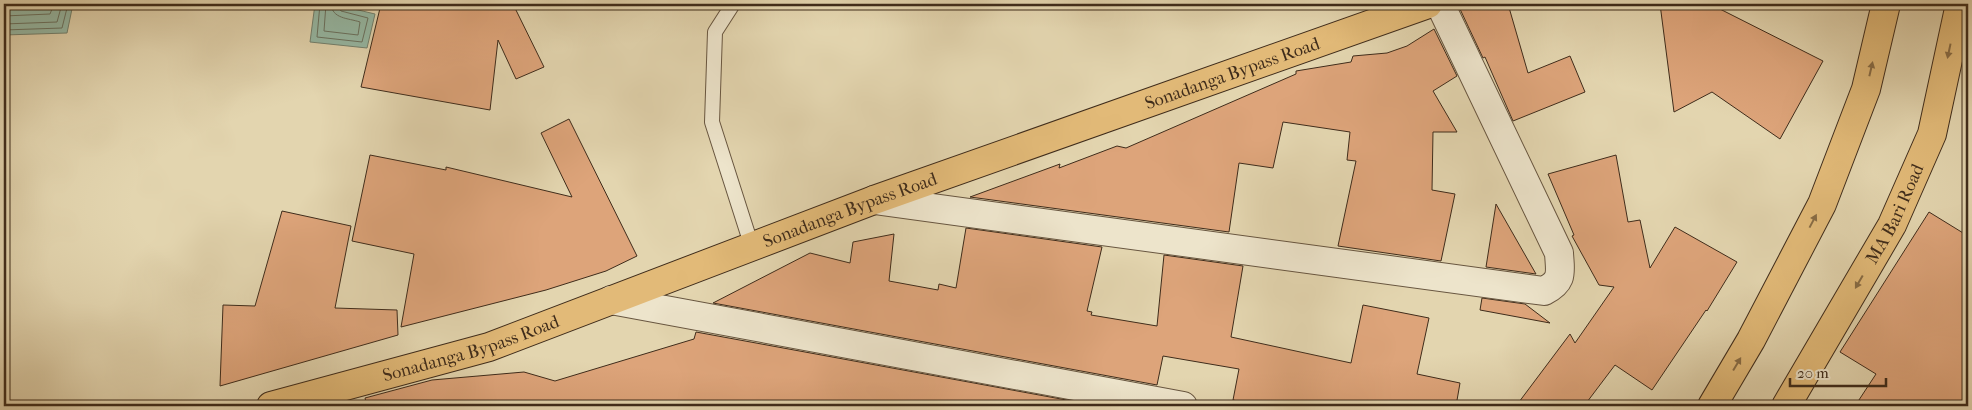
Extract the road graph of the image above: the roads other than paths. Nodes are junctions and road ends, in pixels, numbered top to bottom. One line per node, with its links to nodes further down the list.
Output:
1 (734, 4): 7 (lane)
2 (1428, 4): 6 (main road, Sonadanga Bypass Road)
3 (1440, 4): 6 (street)
4 (1886, 4): 11 (main road, one-way to 4)
5 (1960, 4): 12 (main road, MA Bari Road, one-way to 12)
6 (874, 200): 7 (main road, Sonadanga Bypass Road)
7 (752, 247): 8 (main road, Sonadanga Bypass Road)
8 (611, 300): 9 (main road, Sonadanga Bypass Road); 10 (street)
9 (271, 406)
10 (1183, 406)
11 (1712, 406)
12 (1786, 406)

